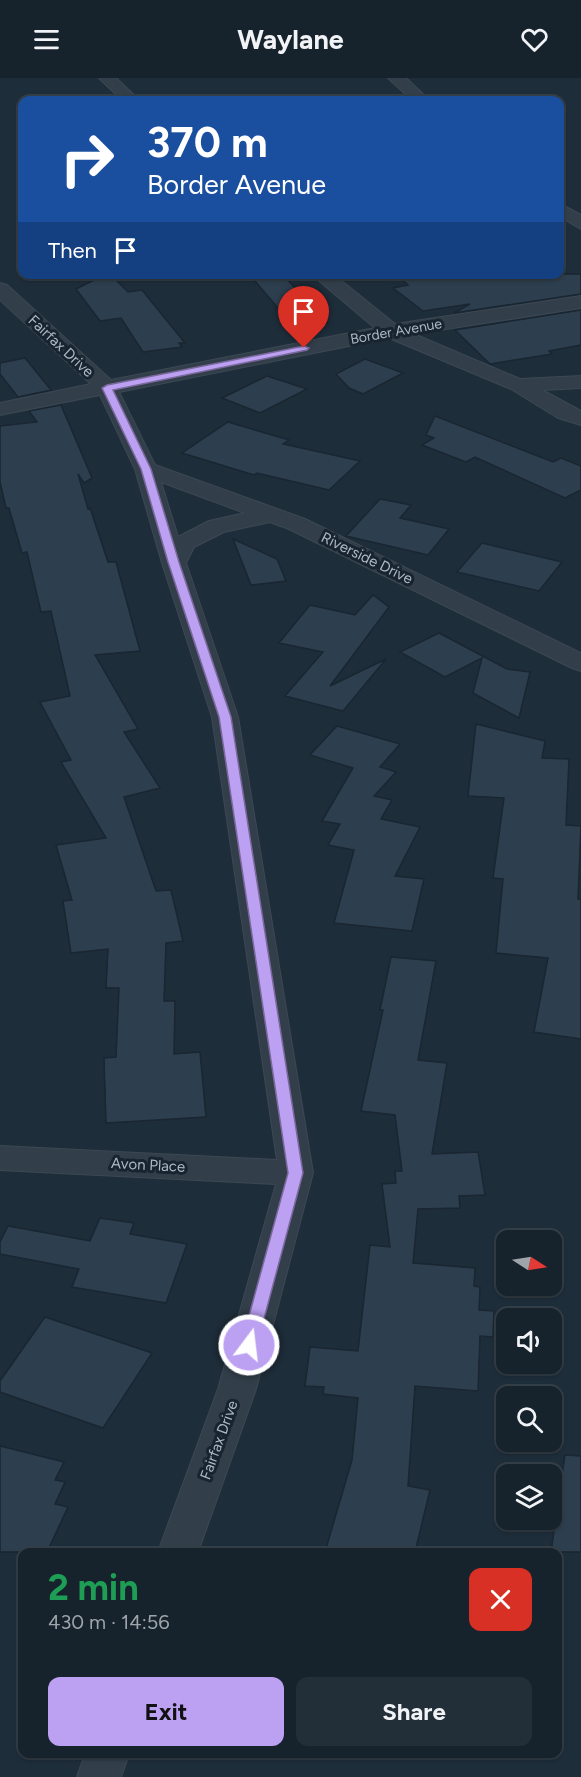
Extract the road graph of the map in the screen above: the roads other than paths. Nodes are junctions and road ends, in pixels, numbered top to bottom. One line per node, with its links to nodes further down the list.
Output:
1 (108, 78): 3 (street)
2 (396, 78): 4 (street)
3 (127, 96)
4 (417, 96)
5 (564, 212): 6 (street)
6 (581, 223)
7 (326, 279): 10 (street)
8 (0, 289): 13 (street, Fairfax Drive)
9 (581, 302): 10 (street, Border Avenue)
10 (391, 331): 12 (street); 13 (street, Border Avenue)
11 (581, 382): 12 (street)
12 (518, 385): 15 (street)
13 (107, 388): 14 (street, Border Avenue); 16 (street, Fairfax Drive)
14 (0, 409)
15 (581, 418)
16 (146, 469): 17 (street, Riverside Drive); 18 (street, Fairfax Drive)
17 (272, 515): 18 (street); 19 (street, Riverside Drive)
18 (174, 562): 21 (street, Fairfax Drive)
19 (581, 663)
20 (0, 1158): 21 (street, Avon Place)
21 (296, 1173): 22 (street, Fairfax Drive)
22 (179, 1548)
23 (106, 1758): 24 (street)
24 (99, 1777)

